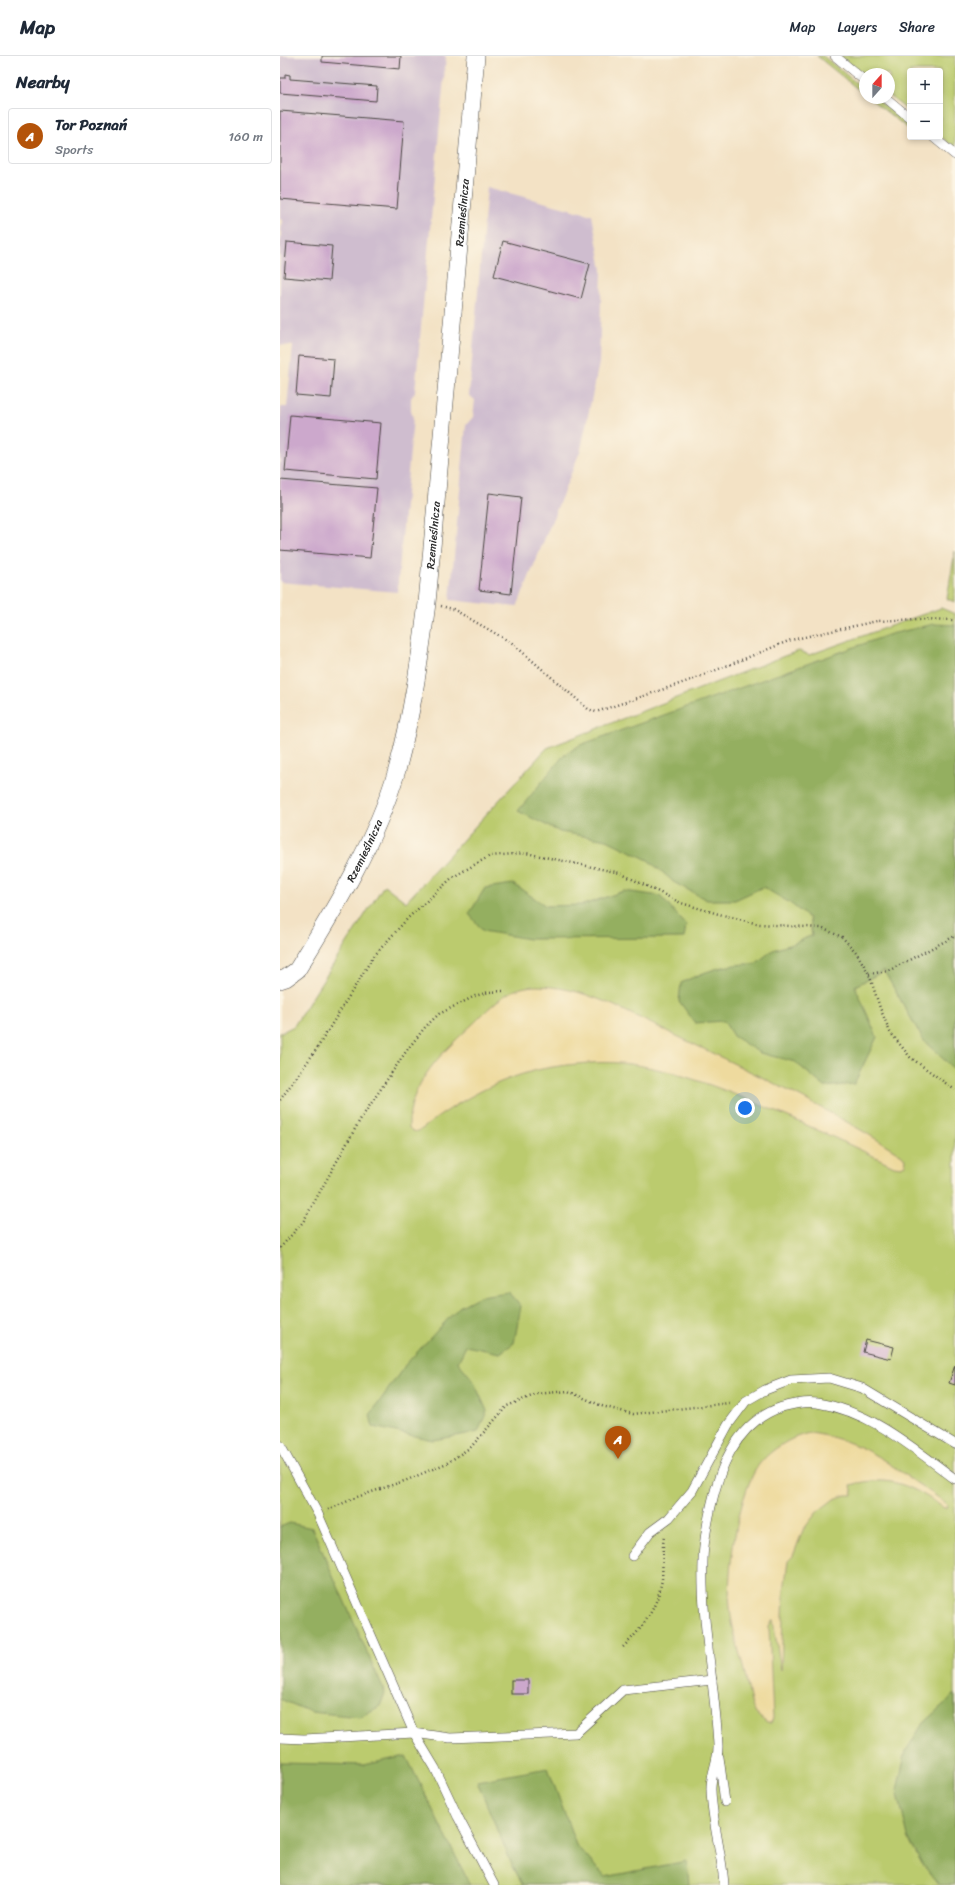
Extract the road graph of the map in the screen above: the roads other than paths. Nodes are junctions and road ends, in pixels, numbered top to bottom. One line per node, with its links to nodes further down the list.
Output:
1 (476, 56): 8 (street, Rzemieślnicza)
2 (835, 56): 3 (lane)
3 (859, 76)
4 (893, 104): 5 (lane)
5 (907, 116)
6 (937, 140): 7 (lane)
7 (955, 155)
8 (280, 980)
9 (955, 1444): 12 (lane)
10 (280, 1445): 14 (lane)
11 (955, 1479): 13 (lane)
12 (632, 1556)
13 (712, 1680): 14 (lane); 16 (lane)
14 (414, 1733): 15 (lane); 18 (lane)
15 (280, 1738)
16 (718, 1747): 17 (lane); 19 (lane)
17 (725, 1802)
18 (494, 1885)
19 (724, 1885)

